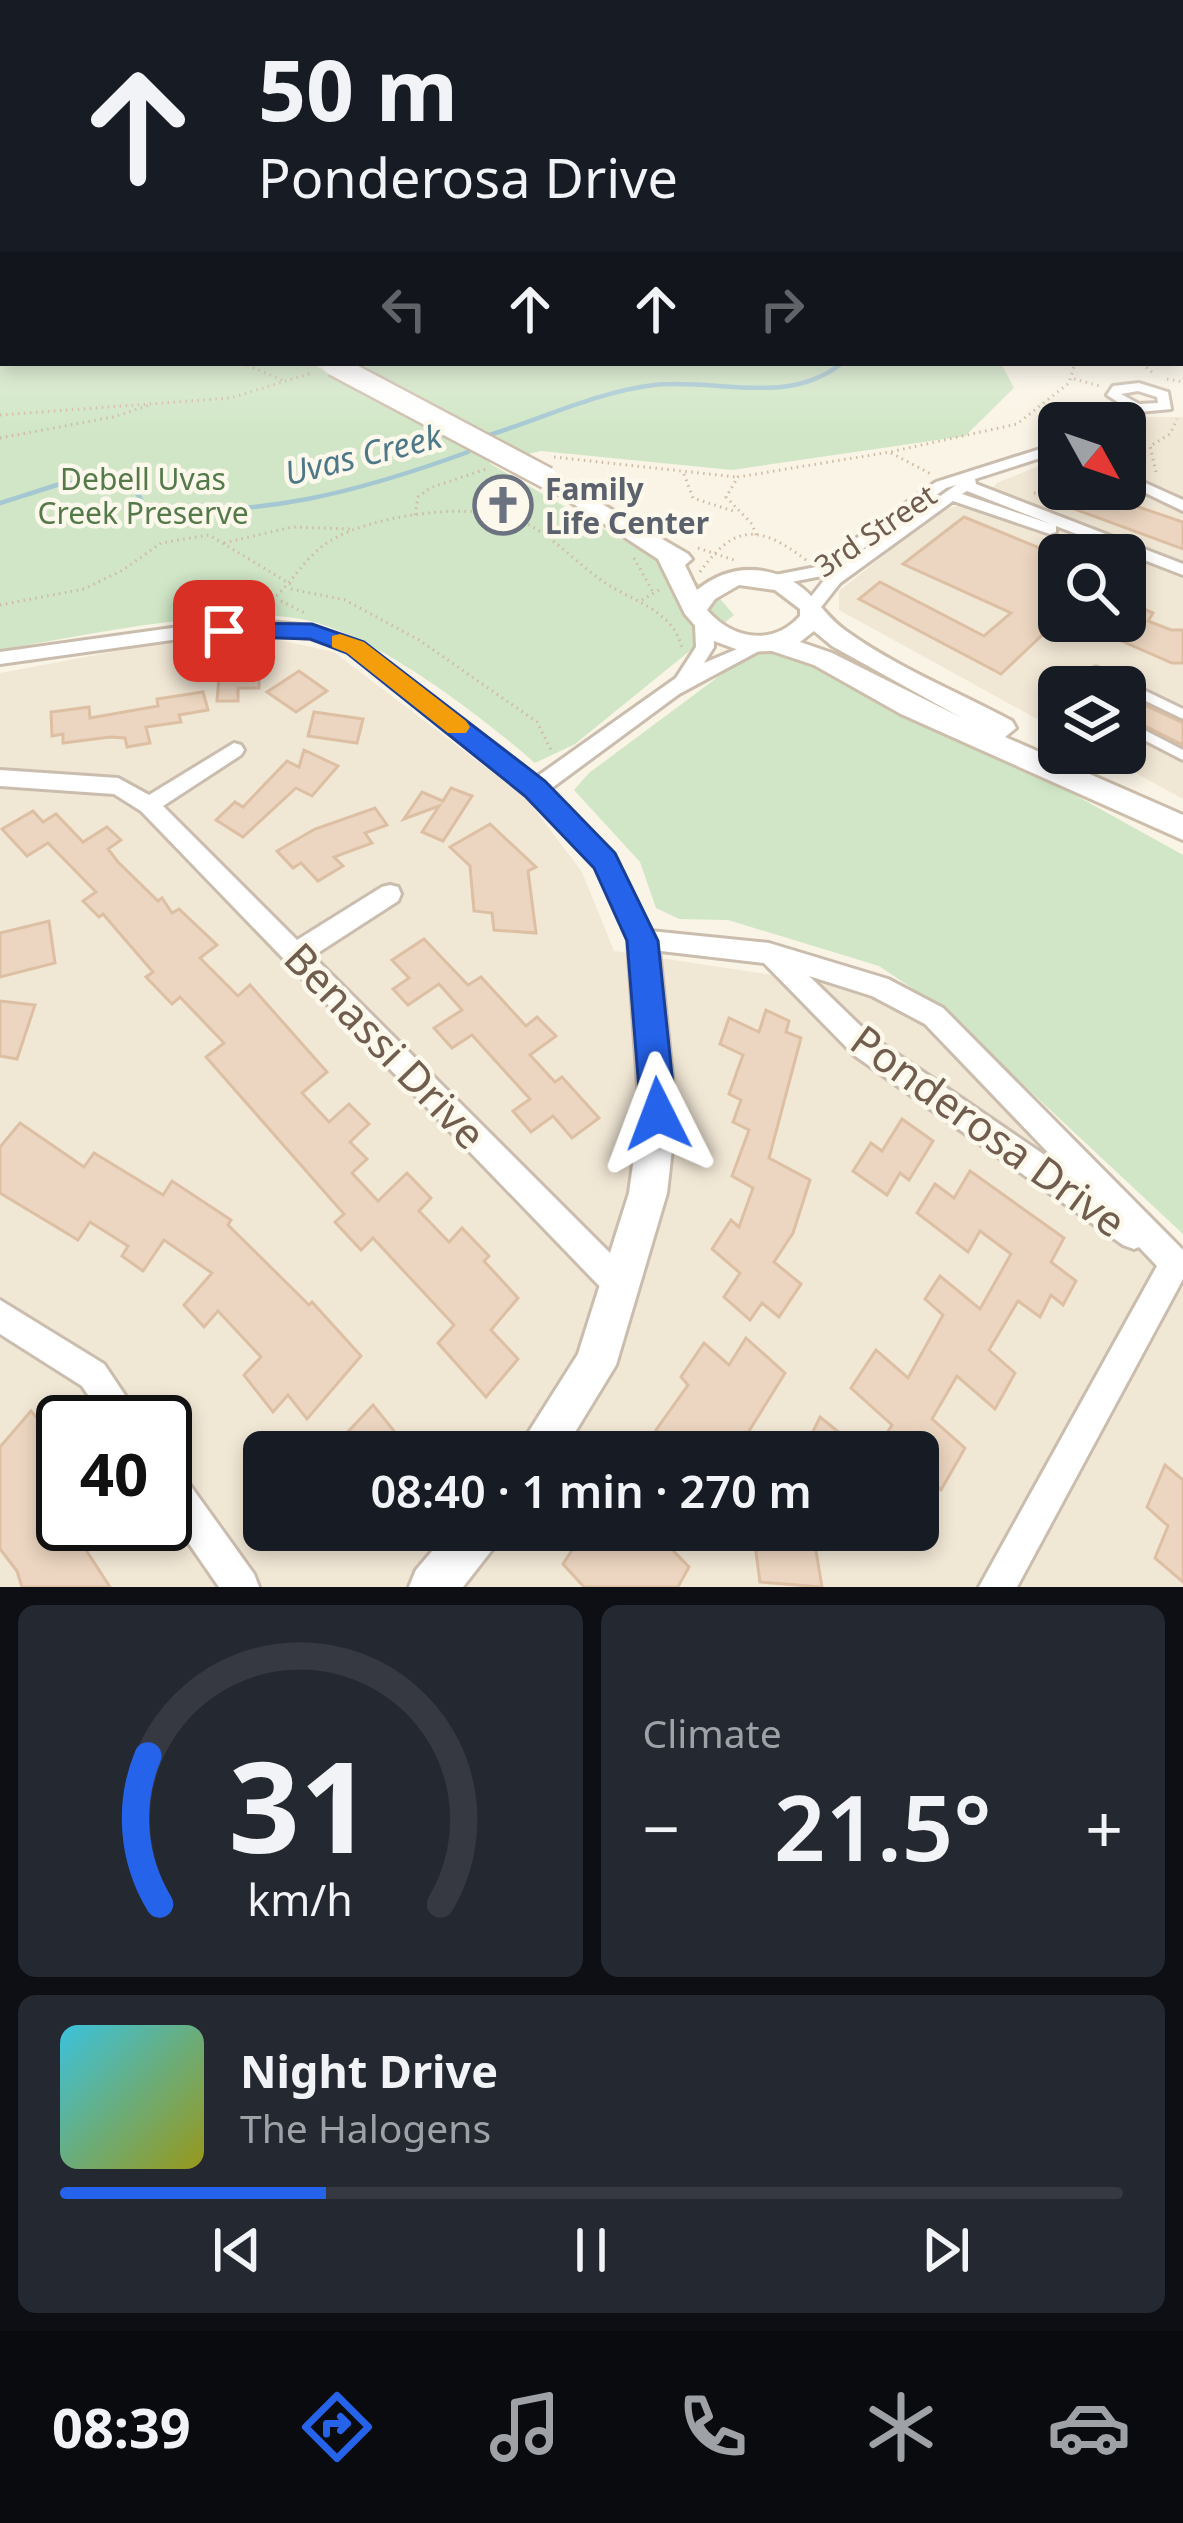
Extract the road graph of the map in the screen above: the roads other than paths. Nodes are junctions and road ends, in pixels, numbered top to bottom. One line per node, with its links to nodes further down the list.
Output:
1 (328, 366): 12 (main road, bridge)
2 (1139, 368): 3 (street); 4 (street)
3 (1148, 388): 4 (street); 6 (street)
4 (1125, 397): 5 (street); 6 (street)
5 (1121, 402)
6 (1164, 404): 7 (street)
7 (1181, 412)
8 (1038, 456): 9 (street, 3rd Street)
9 (964, 486): 14 (street); 15 (street, 3rd Street); 16 (street, 3rd Street)
10 (1146, 488): 11 (street)
11 (1183, 506)
12 (666, 554): 13 (main road); 17 (main road)
13 (720, 568): 15 (main road); 17 (main road)
14 (1183, 570)
15 (776, 580): 16 (main road)
16 (812, 612): 18 (main road); 27 (main road)
17 (700, 617): 18 (main road); 20 (street)
18 (768, 644): 20 (street); 27 (main road)
19 (0, 658): 28 (street)
20 (677, 688): 28 (street)
21 (1146, 696): 22 (lane)
22 (1183, 714)
23 (1146, 736): 25 (lane)
24 (234, 750): 29 (street)
25 (1183, 755)
26 (0, 778): 29 (street)
27 (1099, 788): 30 (main road)
28 (535, 789): 32 (street)
29 (149, 805): 34 (street, Benassi Drive)
30 (1183, 828)
31 (390, 893): 34 (street)
32 (643, 941): 33 (street); 36 (street)
33 (769, 952): 35 (street, Ponderosa Drive); 35 (street)
34 (296, 954): 36 (street, Benassi Drive)
35 (1179, 1266): 44 (street)
36 (622, 1286): 39 (street)
37 (0, 1316): 38 (street)
38 (107, 1395)
39 (552, 1431)
40 (192, 1517): 42 (street)
41 (462, 1551): 43 (street)
42 (241, 1587)
43 (433, 1587)
44 (997, 1587)

